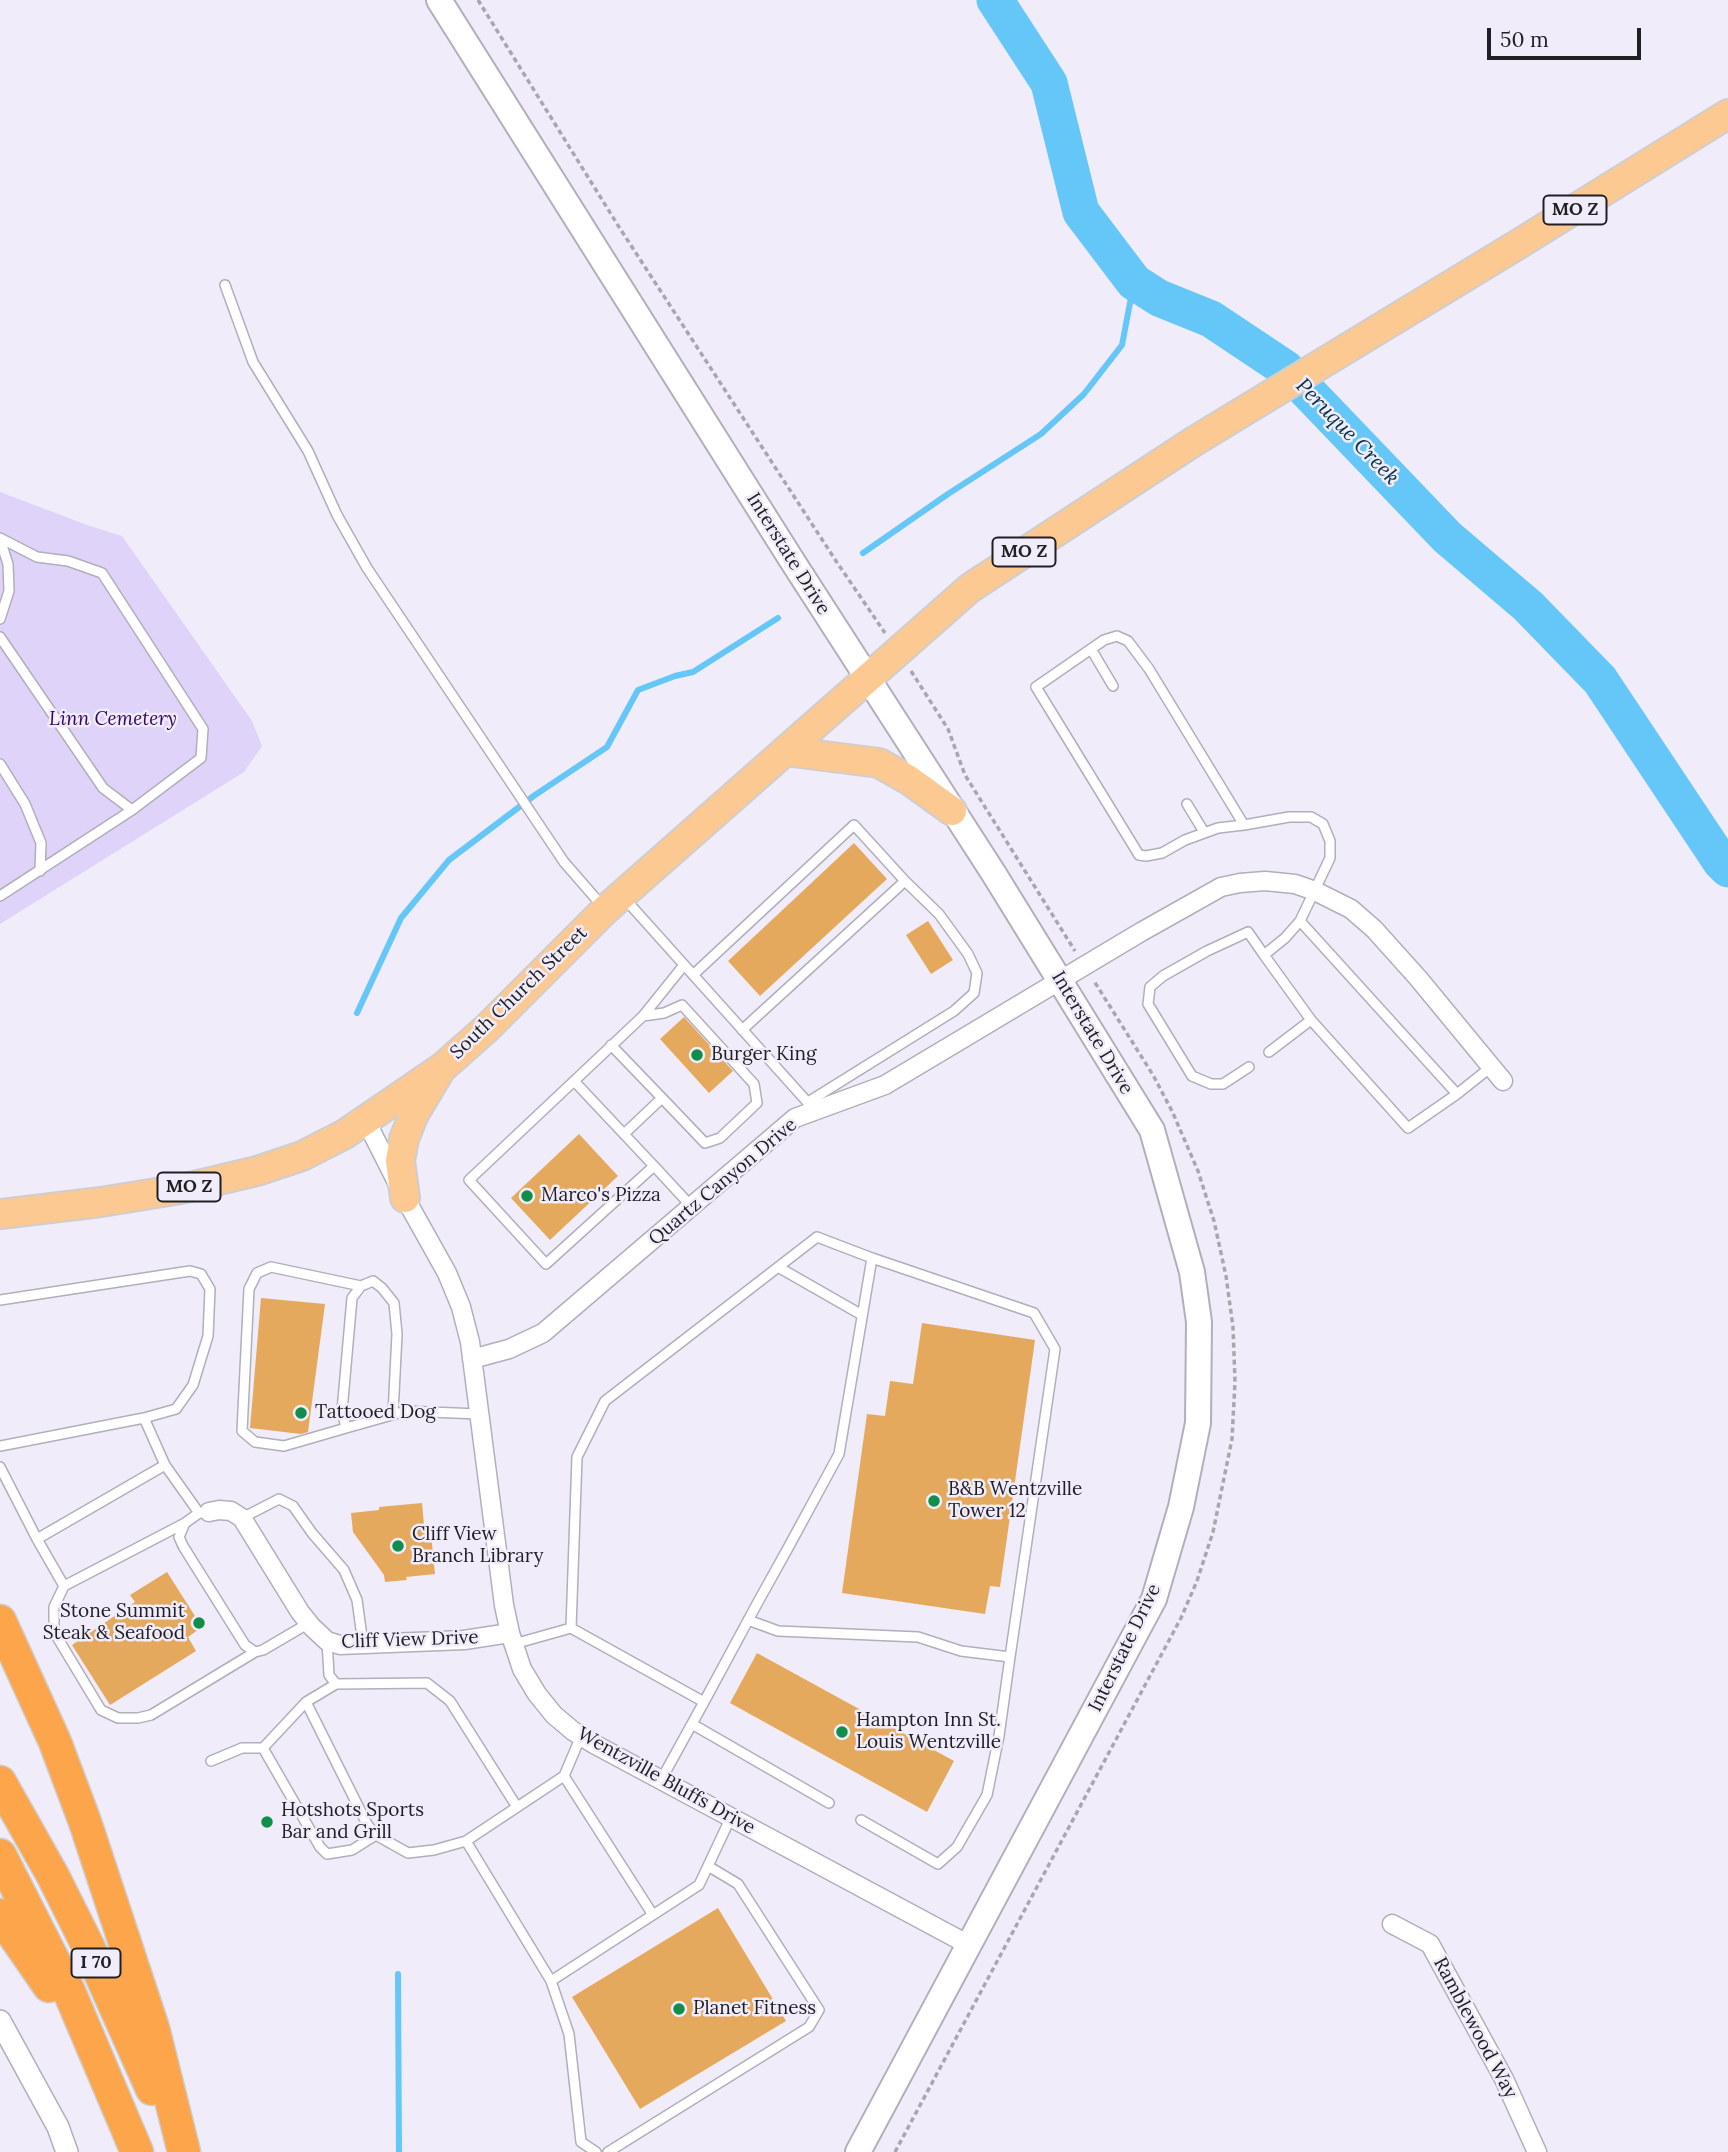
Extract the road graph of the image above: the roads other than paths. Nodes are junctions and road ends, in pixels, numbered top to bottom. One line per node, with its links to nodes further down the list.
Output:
1 (439, 0): 8 (main road, Interstate Drive)
2 (1728, 114): 8 (main road, MO Z)
3 (225, 285): 21 (lane)
4 (0, 539): 5 (lane); 13 (lane)
5 (0, 619)
6 (0, 637): 13 (lane)
7 (1091, 649): 9 (lane); 15 (lane); 16 (lane)
8 (867, 678): 10 (main road, MO Z); 14 (main road, Interstate Drive)
9 (1113, 685)
10 (785, 751): 14 (main road); 21 (main road, MO Z)
11 (0, 764): 17 (lane)
12 (1187, 804): 16 (lane)
13 (132, 810): 17 (lane)
14 (952, 811): 26 (main road, Interstate Drive)
15 (1244, 825): 16 (lane); 19 (lane)
16 (1203, 832)
17 (40, 871): 20 (lane)
18 (905, 881): 25 (lane); 29 (lane); 39 (lane)
19 (1315, 891): 22 (lane); 26 (street, Quartz Canyon Drive); 34 (street, Quartz Canyon Drive)
20 (0, 896)
21 (613, 903): 24 (lane); 32 (main road, South Church Street / MO Z)
22 (1300, 921): 23 (lane); 37 (lane)
23 (1265, 955): 28 (lane); 33 (lane)
24 (684, 965): 25 (lane); 27 (lane)
25 (693, 975): 29 (lane)
26 (1061, 981): 39 (street, Quartz Canyon Drive); 94 (main road, Interstate Drive)
27 (643, 1016): 30 (lane); 38 (lane)
28 (1311, 1020): 31 (lane); 37 (lane)
29 (742, 1030): 39 (lane)
30 (611, 1045): 35 (lane); 38 (lane)
31 (1269, 1052)
32 (443, 1067): 40 (main road, South Church Street / MO Z); 43 (main road)
33 (1249, 1067)
34 (1491, 1067): 36 (street, Quartz Canyon Drive); 37 (lane)
35 (574, 1081): 41 (lane); 42 (lane)
36 (1503, 1081)
37 (1457, 1094)
38 (662, 1098): 41 (lane)
39 (811, 1107): 44 (street, Quartz Canyon Drive)
40 (365, 1119): 43 (street, Wentzville Bluffs Drive); 45 (main road, South Church Street / MO Z)
41 (624, 1134): 42 (lane)
42 (654, 1166): 44 (lane)
43 (405, 1198): 51 (street, Wentzville Bluffs Drive)
44 (692, 1207): 51 (street, Quartz Canyon Drive)
45 (0, 1214)
46 (872, 1258): 47 (lane); 50 (lane); 72 (lane)
47 (778, 1267): 50 (lane); 67 (lane)
48 (361, 1286): 52 (lane); 55 (lane); 55 (lane)
49 (0, 1300): 54 (lane)
50 (862, 1315): 64 (lane)
51 (472, 1359): 53 (street, Wentzville Bluffs Drive)
52 (393, 1414): 53 (lane); 55 (lane)
53 (479, 1414): 68 (street, Wentzville Bluffs Drive)
54 (144, 1418): 56 (lane); 57 (lane)
55 (346, 1428)
56 (0, 1447)
57 (165, 1465): 59 (lane); 62 (lane)
58 (0, 1467): 62 (lane)
59 (204, 1513): 60 (street); 61 (lane)
60 (242, 1518): 66 (street, Cliff View Drive); 70 (lane)
61 (184, 1523): 63 (lane); 71 (lane)
62 (37, 1539): 63 (lane)
63 (64, 1586): 71 (lane)
64 (748, 1620): 72 (lane); 75 (lane)
65 (0, 1621): 101 (highway)
66 (309, 1623): 69 (street, Cliff View Drive); 71 (lane)
67 (571, 1628): 68 (lane); 75 (lane)
68 (512, 1639): 70 (street, Cliff View Drive); 77 (street, Wentzville Bluffs Drive)
69 (327, 1641): 70 (street, Cliff View Drive); 73 (lane)
70 (363, 1644)
71 (255, 1652)
72 (1010, 1657): 86 (lane)
73 (336, 1684): 74 (lane); 84 (lane)
74 (306, 1702): 78 (lane); 87 (lane)
75 (704, 1702): 76 (lane)
76 (692, 1724): 81 (lane); 83 (lane)
77 (581, 1736): 80 (lane); 81 (street, Wentzville Bluffs Drive)
78 (263, 1748): 79 (lane); 87 (lane)
79 (211, 1761)
80 (564, 1776): 84 (lane); 92 (lane)
81 (662, 1780): 85 (street, Wentzville Bluffs Drive)
82 (0, 1782): 100 (highway, I 70)
83 (829, 1802)
84 (517, 1807): 88 (lane)
85 (731, 1817): 90 (lane); 94 (street, Wentzville Bluffs Drive)
86 (861, 1820)
87 (376, 1835): 88 (lane)
88 (466, 1841): 95 (lane)
89 (0, 1855): 97 (highway, I 70)
90 (708, 1866): 92 (lane); 103 (lane)
91 (0, 1915): 97 (highway)
92 (653, 1915): 95 (lane)
93 (1392, 1924): 105 (street, Ramblewood Way)
94 (969, 1945): 104 (main road, Interstate Drive)
95 (551, 1981): 102 (lane)
96 (0, 2021): 98 (street)
97 (99, 2059): 99 (highway, I 70)
98 (67, 2152)
99 (137, 2152)
100 (176, 2152)
101 (184, 2152)
102 (596, 2152)
103 (608, 2152)
104 (858, 2152)
105 (1536, 2152)

